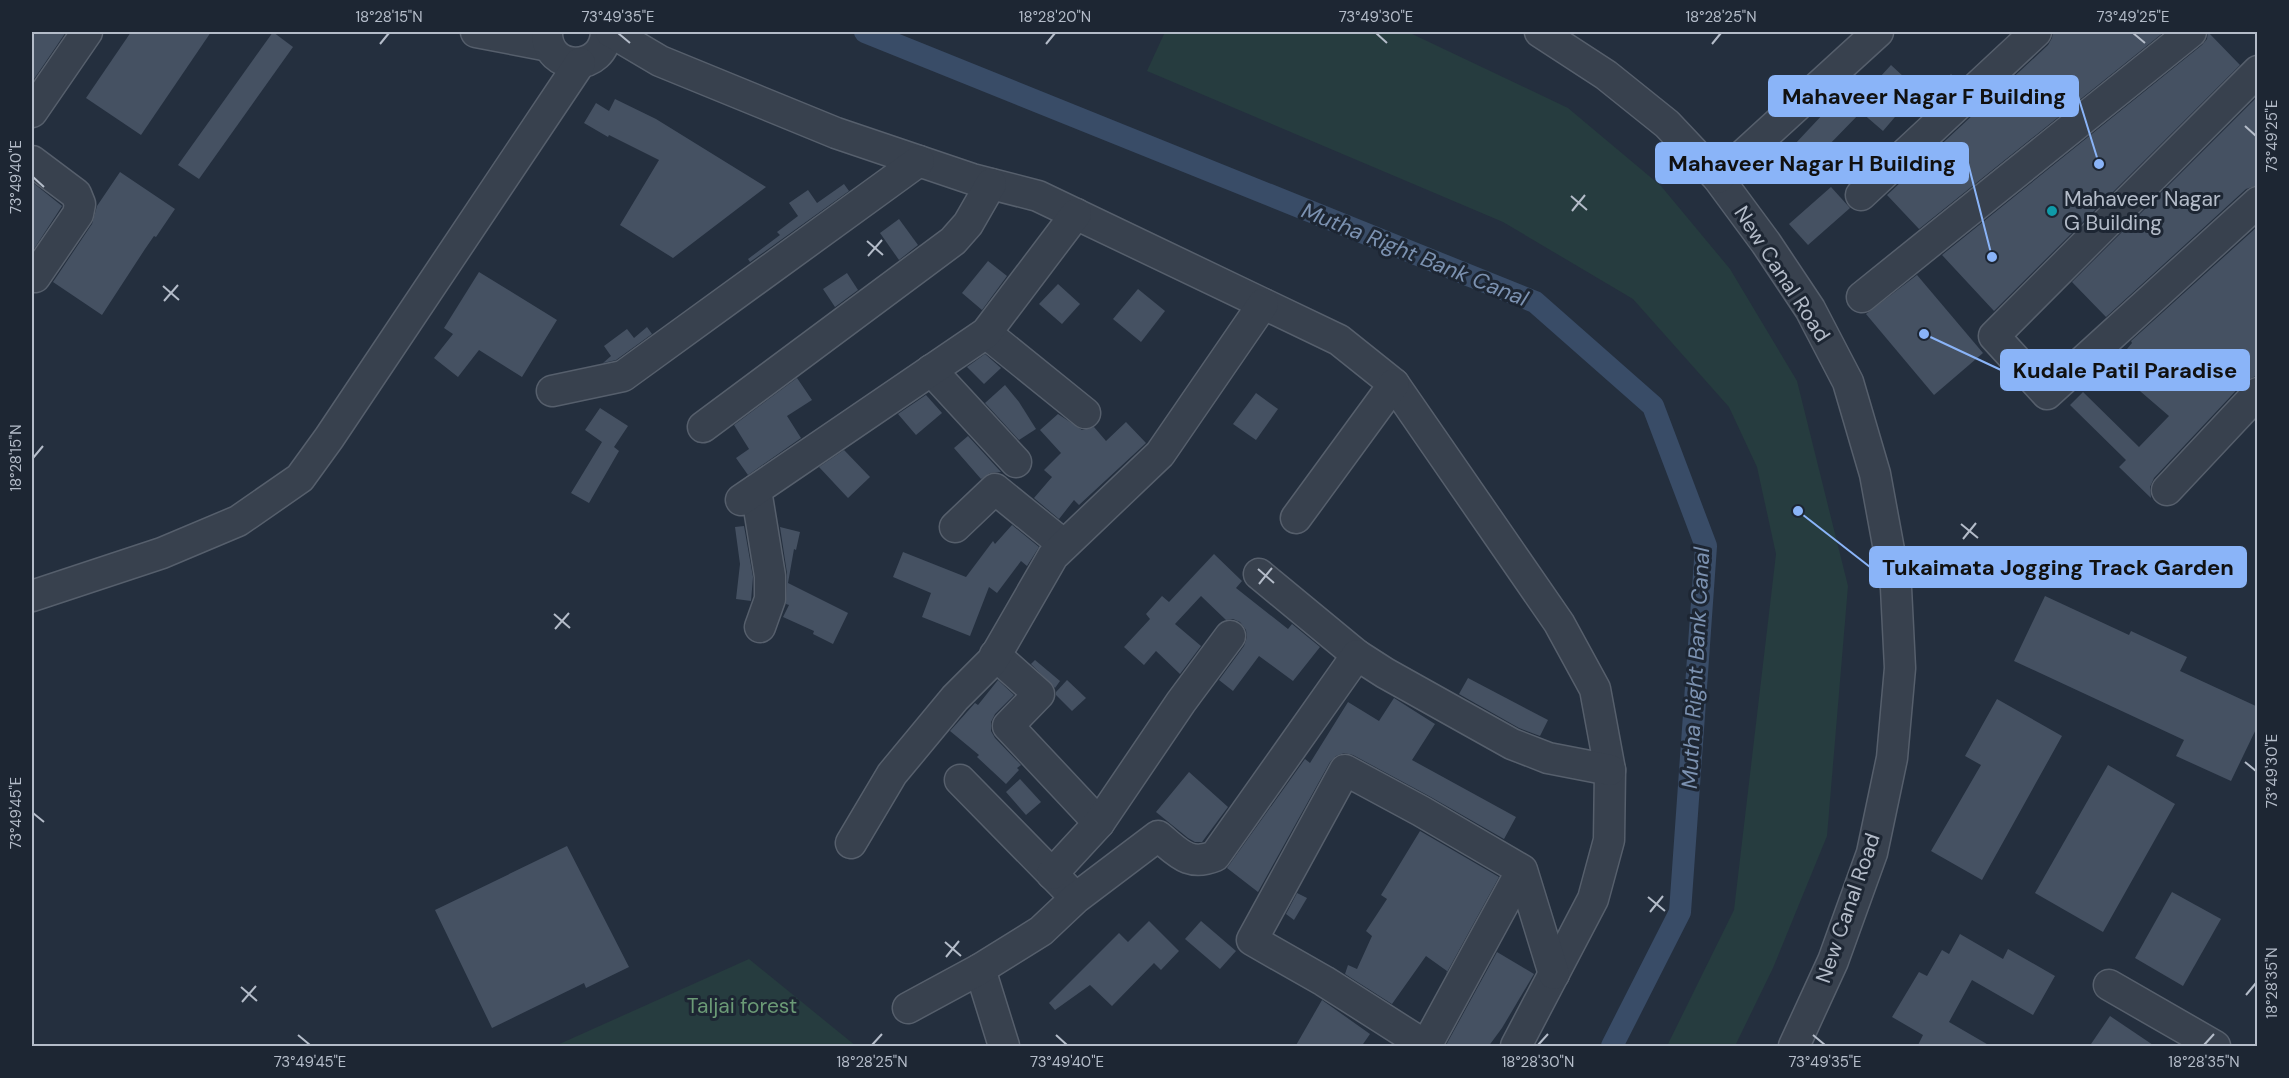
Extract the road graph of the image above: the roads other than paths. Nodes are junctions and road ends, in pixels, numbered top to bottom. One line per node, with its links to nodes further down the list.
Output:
1 (87, 32): 9 (street)
2 (1540, 32): 12 (street, New Canal Road)
3 (1878, 32): 12 (street)
4 (2036, 32): 14 (street)
5 (2191, 32): 18 (street)
6 (490, 33): 7 (street)
7 (578, 45): 11 (street); 33 (street)
8 (2258, 71): 15 (street)
9 (32, 112)
10 (32, 161): 17 (street)
11 (919, 161): 13 (street); 23 (street)
12 (1718, 178): 51 (street, New Canal Road)
13 (992, 184): 16 (street); 26 (street)
14 (1861, 195)
15 (2258, 202)
16 (1076, 214): 19 (street); 20 (street)
17 (35, 277)
18 (1862, 297)
19 (1263, 304): 22 (street); 31 (street)
20 (986, 333): 21 (street); 25 (street)
21 (932, 370): 27 (street); 34 (street)
22 (1394, 384): 29 (street); 38 (street)
23 (552, 392)
24 (2258, 393): 28 (street)
25 (1085, 413)
26 (703, 427)
27 (1016, 462)
28 (2167, 490)
29 (1296, 518)
30 (955, 527): 31 (street)
31 (1064, 545): 36 (street)
32 (1259, 574): 37 (street)
33 (32, 596)
34 (760, 627)
35 (1230, 636): 40 (street)
36 (995, 655): 40 (street); 41 (street)
37 (1357, 655): 38 (street); 44 (street)
38 (1610, 770): 46 (street)
39 (960, 780): 43 (street)
40 (1099, 823): 43 (street)
41 (850, 843)
42 (1522, 870): 42 (street); 46 (street)
43 (1052, 874): 44 (street)
44 (1076, 898): 45 (street)
45 (980, 969): 48 (street); 49 (street)
46 (1554, 974): 50 (street)
47 (2109, 985): 52 (street)
48 (908, 1008)
49 (1004, 1047)
50 (1516, 1047)
51 (1794, 1047)
52 (2215, 1047)

